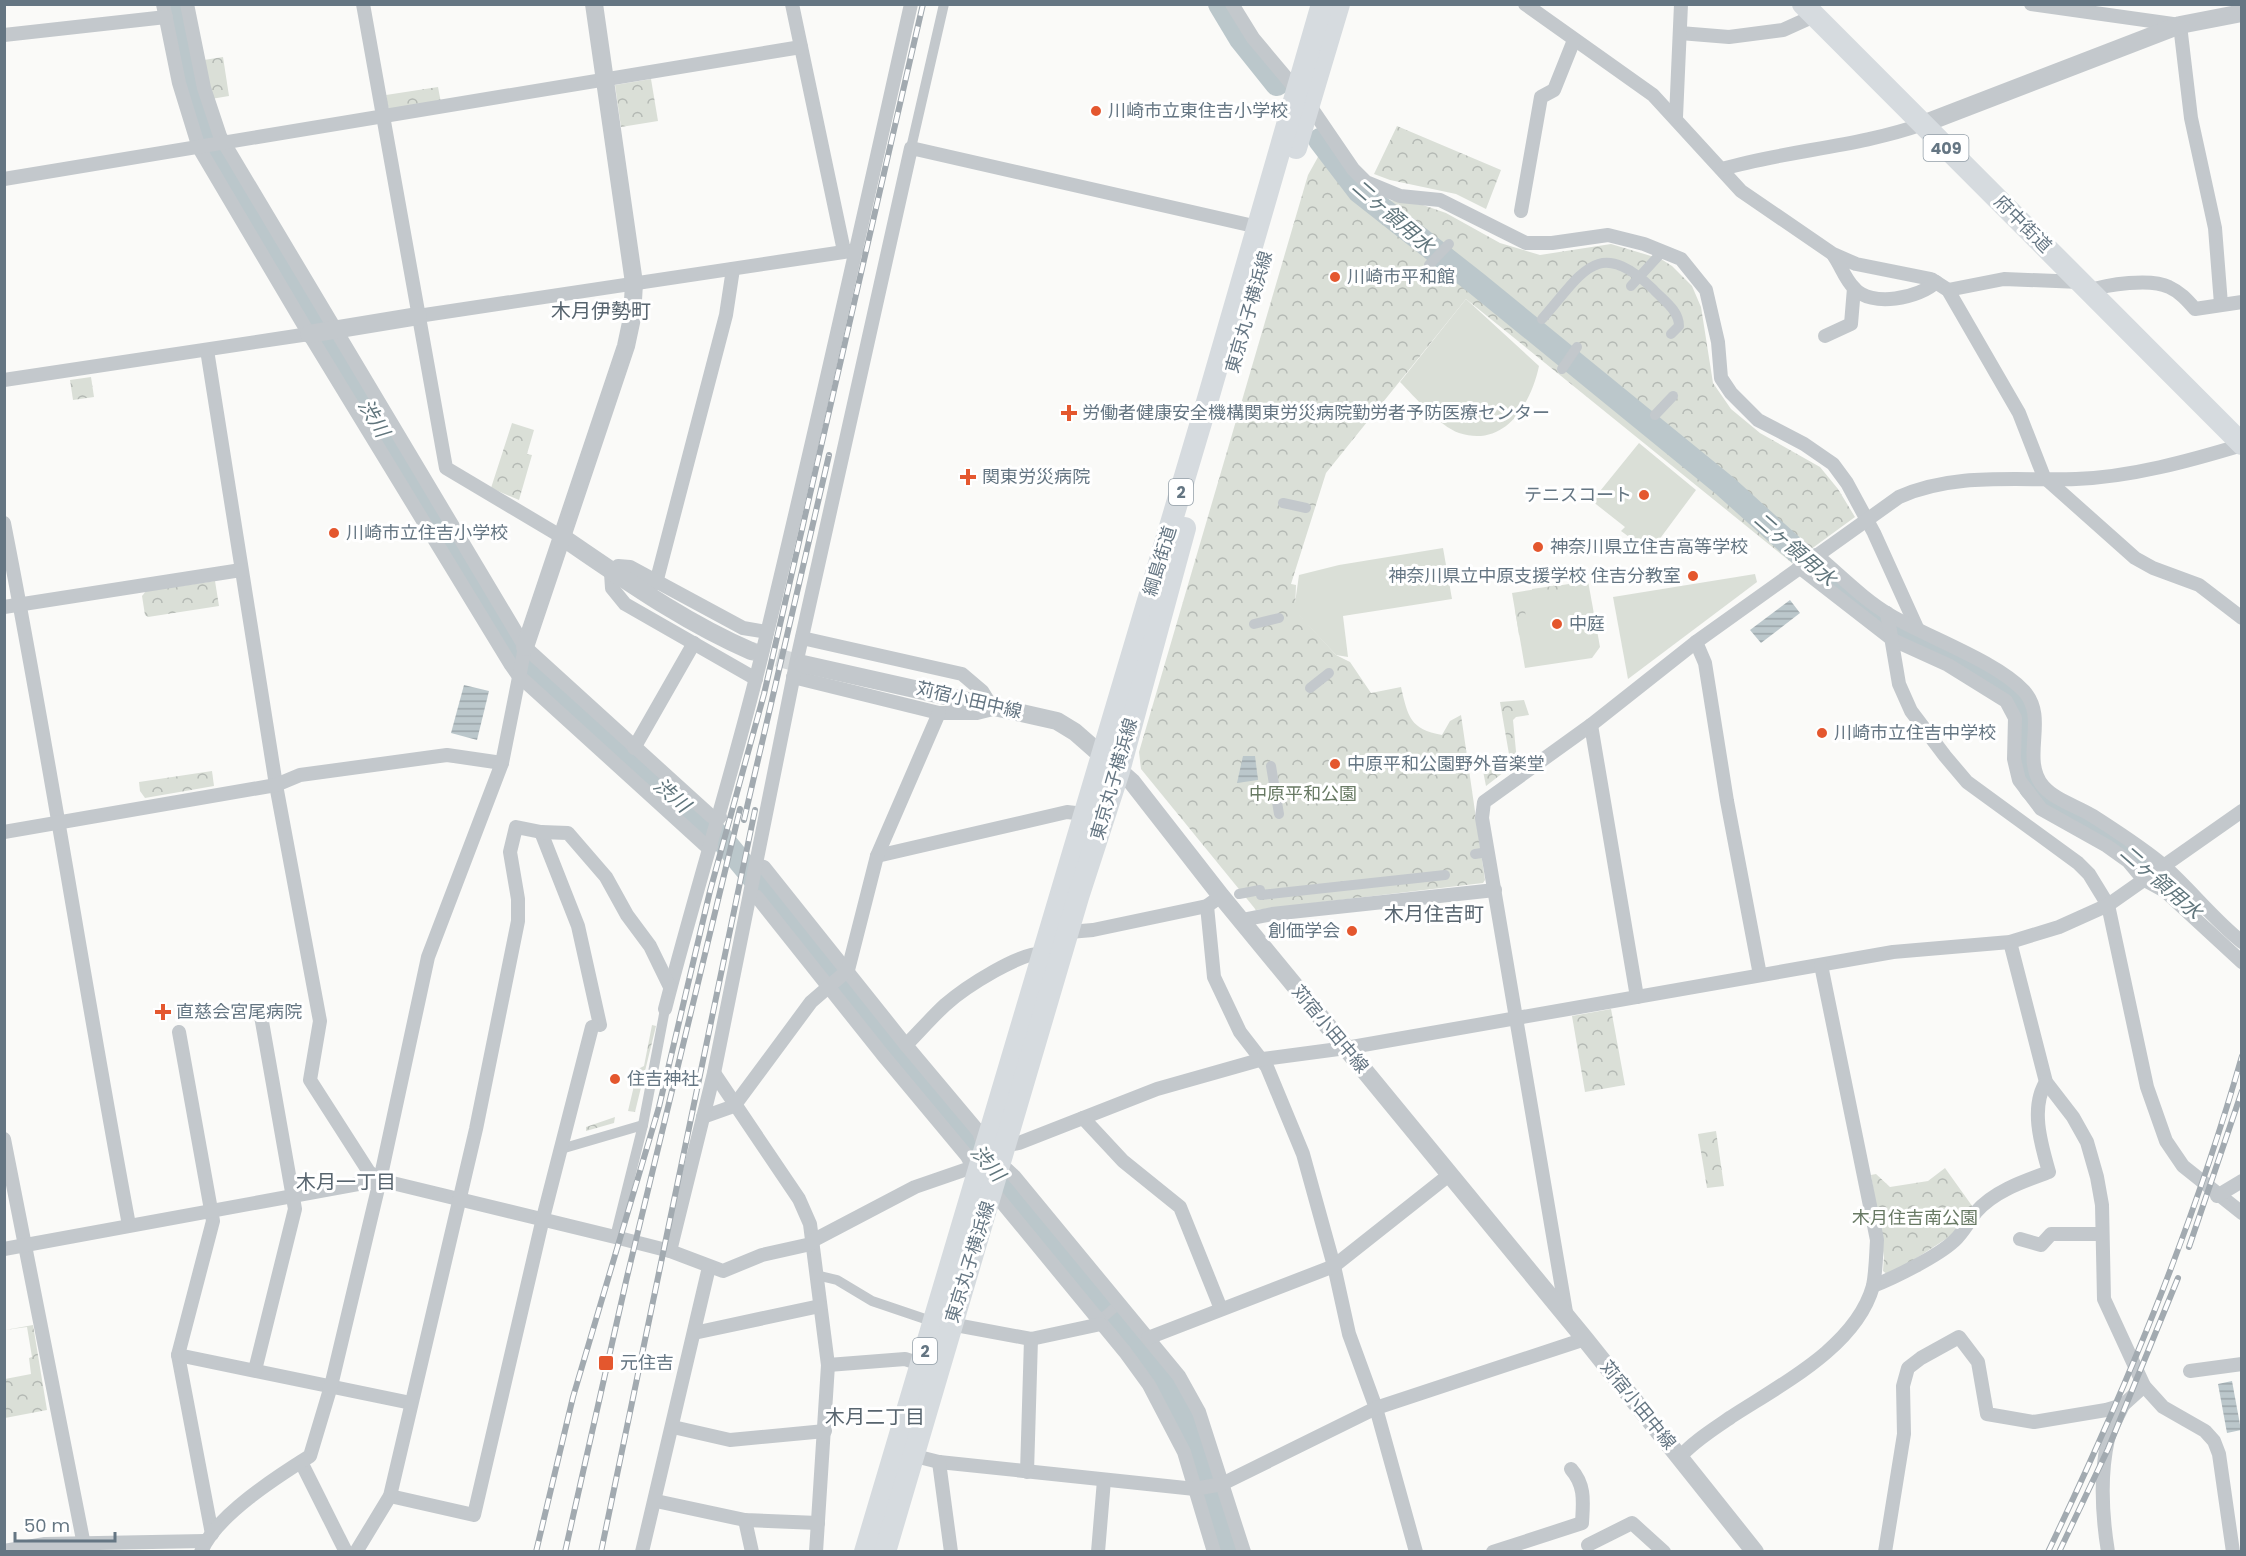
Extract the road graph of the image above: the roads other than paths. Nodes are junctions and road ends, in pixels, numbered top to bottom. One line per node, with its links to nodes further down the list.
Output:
1 (187, 4): 26 (street)
2 (363, 4): 23 (street)
3 (594, 4): 21 (street)
4 (792, 4): 20 (street)
5 (911, 4): 34 (street)
6 (944, 4): 28 (street)
7 (1233, 4): 22 (street)
8 (1322, 4): 22 (main road, 東京丸子横浜線 / 2)
9 (1339, 4): 22 (main road, 東京丸子横浜線 / 2)
10 (1525, 4): 19 (street)
11 (1681, 4): 17 (street)
12 (2031, 4): 16 (street)
13 (1809, 10): 17 (street); 25 (main road, 府中街道 / 409)
14 (164, 11): 18 (street); 27 (street)
15 (2241, 13): 16 (street)
16 (2180, 25): 25 (street); 46 (street)
17 (1680, 33): 24 (street)
18 (4, 35)
19 (1574, 40): 24 (street); 31 (street)
20 (801, 47): 21 (street); 34 (street)
21 (604, 81): 23 (street); 40 (street)
22 (1304, 98): 32 (main road, 東京丸子横浜線 / 2); 35 (street); 95 (main road, 東京丸子横浜線 / 2)
23 (383, 116): 26 (street); 47 (street)
24 (1676, 117): 29 (street)
25 (1923, 124): 29 (street); 43 (main road, 府中街道 / 409)
26 (225, 143): 27 (street); 49 (street)
27 (199, 148): 30 (street); 50 (street)
28 (911, 148): 32 (street); 79 (street)
29 (1722, 169): 36 (street)
30 (4, 179)
31 (1521, 210)
32 (1258, 227): 95 (main road, 綱島街道 / 2)
33 (1449, 244): 37 (street)
34 (850, 250): 38 (street); 78 (street)
35 (1663, 251): 39 (street); 63 (street)
36 (1833, 254): 42 (street); 44 (street)
37 (1429, 265)
38 (733, 269): 40 (street); 70 (street)
39 (1640, 276): 41 (street); 48 (street); 51 (street)
40 (634, 283): 47 (street); 65 (street)
41 (1631, 286)
42 (1942, 286): 43 (street); 44 (street); 60 (street)
43 (2085, 286): 46 (street); 59 (main road, 府中街道 / 409)
44 (1854, 288): 52 (street)
45 (2241, 302): 46 (street)
46 (2221, 304)
47 (418, 316): 49 (street); 65 (street)
48 (1542, 319)
49 (336, 330): 50 (street); 83 (street)
50 (309, 334): 54 (street); 87 (street)
51 (1671, 334)
52 (1825, 336)
53 (1578, 347): 55 (street)
54 (207, 350): 56 (street); 68 (street)
55 (1562, 369)
56 (4, 380)
57 (1673, 396): 58 (street)
58 (1655, 415)
59 (2241, 445): 60 (street)
60 (2044, 477): 63 (street); 75 (street)
61 (1283, 503): 62 (street)
62 (1306, 508)
63 (1867, 519): 66 (street); 77 (street)
64 (4, 523): 71 (street)
65 (562, 537): 69 (street); 83 (street)
66 (1815, 556): 67 (street); 73 (street)
67 (1800, 566): 80 (street); 81 (street)
68 (241, 570): 71 (street); 97 (street)
69 (611, 573): 70 (street); 82 (street); 84 (street)
70 (656, 583): 78 (street)
71 (21, 604): 72 (street); 102 (street)
72 (4, 607)
73 (1887, 614): 77 (street); 80 (street)
74 (1279, 618): 76 (street)
75 (2241, 618)
76 (1254, 624)
77 (1917, 628): 108 (street)
78 (767, 632): 88 (street)
79 (802, 638): 85 (street); 90 (street)
80 (1893, 640): 110 (street); 114 (street)
81 (1696, 642): 92 (street); 123 (street)
82 (694, 643): 88 (street); 93 (street)
83 (525, 647): 87 (street); 93 (street)
84 (751, 651)
85 (798, 671): 90 (street, 苅宿小田中線); 91 (street); 107 (street)
86 (1329, 673): 89 (street)
87 (518, 675): 94 (street); 105 (street)
88 (756, 679): 101 (street)
89 (1310, 687)
90 (996, 706): 91 (street); 95 (street, 苅宿小田中線)
91 (939, 714): 106 (street)
92 (1591, 725): 111 (street); 126 (street)
93 (634, 748): 101 (street)
94 (502, 763): 97 (street); 144 (street)
95 (1110, 763): 100 (main road, 東京丸子横浜線 / 2); 113 (street, 苅宿小田中線)
96 (1271, 766): 99 (street)
97 (276, 784): 102 (street); 144 (street)
98 (2241, 811): 108 (street)
99 (1279, 814)
100 (1094, 816): 106 (street); 116 (main road, 東京丸子横浜線 / 2); 119 (main road, 東京丸子横浜線 / 2)
101 (720, 817): 105 (street)
102 (59, 822): 103 (street); 153 (street)
103 (4, 832)
104 (541, 832): 125 (street); 141 (street); 149 (street)
105 (711, 846): 125 (street)
106 (877, 856): 122 (street)
107 (756, 864): 112 (street); 122 (street)
108 (2163, 865): 110 (street); 118 (street)
109 (1445, 875): 113 (street)
110 (2143, 879): 114 (street); 120 (street)
111 (1495, 890): 115 (street); 129 (street)
112 (751, 895): 124 (street); 134 (street)
113 (1222, 898): 115 (street, 苅宿小田中線); 116 (street); 133 (street)
114 (2108, 905): 117 (street); 148 (street)
115 (1242, 920): 132 (street, 苅宿小田中線)
116 (1069, 932): 119 (main road, 東京丸子横浜線 / 2)
117 (2010, 942): 121 (street); 135 (street)
118 (2241, 942)
119 (1052, 956): 131 (street); 142 (main road, 東京丸子横浜線 / 2)
120 (2241, 962)
121 (1821, 965): 123 (street); 164 (street)
122 (848, 970): 124 (street); 131 (street)
123 (1760, 975): 126 (street)
124 (828, 986): 136 (street); 142 (street)
125 (670, 987): 127 (street)
126 (1637, 997): 129 (street)
127 (665, 1009): 139 (street)
128 (261, 1016): 147 (street)
129 (1517, 1018): 132 (street); 168 (street)
130 (179, 1032): 150 (street)
131 (906, 1045): 142 (street)
132 (1346, 1048): 133 (street); 143 (street, 苅宿小田中線)
133 (1263, 1059): 138 (street); 161 (street)
134 (714, 1073): 136 (street); 137 (street)
135 (2046, 1082): 154 (street); 164 (street)
136 (734, 1106): 137 (street); 157 (street)
137 (703, 1118): 160 (street)
138 (1083, 1118): 142 (street); 167 (street)
139 (643, 1125): 141 (street); 155 (street)
140 (4, 1139): 158 (street)
141 (561, 1149): 152 (street)
142 (988, 1160): 146 (main road, 東京丸子横浜線 / 2); 157 (street); 165 (street); 169 (main road, 東京丸子横浜線 / 2)
143 (1449, 1175): 161 (street); 168 (street, 苅宿小田中線)
144 (380, 1180): 147 (street); 149 (street); 181 (street)
145 (2241, 1181): 148 (street)
146 (992, 1191): 169 (main road, 東京丸子横浜線 / 2); 170 (street)
147 (294, 1194): 150 (street); 179 (street)
148 (2217, 1196): 151 (street)
149 (461, 1199): 152 (street); 183 (street)
150 (212, 1210): 153 (street); 175 (street)
151 (2241, 1213)
152 (543, 1218): 155 (street); 197 (street)
153 (129, 1225): 158 (street)
154 (2102, 1234): 156 (street); 182 (street)
155 (615, 1237): 160 (street)
156 (2020, 1239)
157 (812, 1244): 162 (street); 163 (street)
158 (25, 1245): 159 (street); 203 (street)
159 (4, 1249)
160 (670, 1251): 162 (street)
161 (1334, 1266): 167 (street); 185 (street)
162 (709, 1267): 171 (street)
163 (816, 1275): 166 (street); 169 (street)
164 (1873, 1286): 189 (street)
165 (1120, 1303): 170 (street); 173 (street)
166 (820, 1306): 171 (street); 177 (street)
167 (1221, 1309): 173 (street)
168 (1567, 1320): 174 (street, 苅宿小田中線)
169 (942, 1323): 172 (street); 178 (main road, 東京丸子横浜線 / 2)
170 (1100, 1323): 172 (street); 196 (street)
171 (694, 1333): 186 (street)
172 (1031, 1338): 193 (street)
173 (1148, 1338): 195 (street)
174 (1585, 1339): 185 (street); 189 (street, 苅宿小田中線)
175 (178, 1355): 179 (street); 202 (street)
176 (2241, 1364): 180 (street)
177 (828, 1365): 178 (street); 187 (street)
178 (929, 1368): 188 (main road, 東京丸子横浜線 / 2)
179 (255, 1371): 181 (street)
180 (2190, 1371)
181 (331, 1386): 183 (street); 190 (street)
182 (2144, 1386): 184 (street); 223 (street)
183 (411, 1403): 197 (street)
184 (2123, 1405): 221 (street); 222 (street)
185 (1376, 1408): 195 (street); 217 (street)
186 (673, 1427): 187 (street); 198 (street)
187 (825, 1431): 200 (street)
188 (905, 1454): 191 (street); 211 (main road, 東京丸子横浜線 / 2); 212 (main road, 東京丸子横浜線 / 2)
189 (1680, 1457): 220 (street, 苅宿小田中線)
190 (301, 1462): 202 (street); 206 (street)
191 (939, 1462): 193 (street); 213 (street)
192 (1572, 1468): 201 (street)
193 (1027, 1472): 194 (street)
194 (1104, 1480): 196 (street); 214 (street)
195 (1222, 1484): 196 (street); 216 (street)
196 (1195, 1489): 215 (street)
197 (390, 1496): 207 (street)
198 (656, 1501): 199 (street); 208 (street)
199 (745, 1520): 200 (street); 209 (street)
200 (818, 1523): 210 (street)
201 (1572, 1528): 204 (street); 218 (street)
202 (206, 1542): 203 (street)
203 (84, 1545): 205 (street)
204 (1589, 1548): 219 (street)
205 (4, 1551)
206 (346, 1551)
207 (356, 1551)
208 (642, 1551)
209 (752, 1551)
210 (816, 1551)
211 (866, 1551)
212 (885, 1551)
213 (951, 1551)
214 (1098, 1551)
215 (1214, 1551)
216 (1244, 1551)
217 (1416, 1551)
218 (1493, 1551)
219 (1664, 1551)
220 (1755, 1551)
221 (1885, 1551)
222 (2108, 1551)
223 (2233, 1551)

